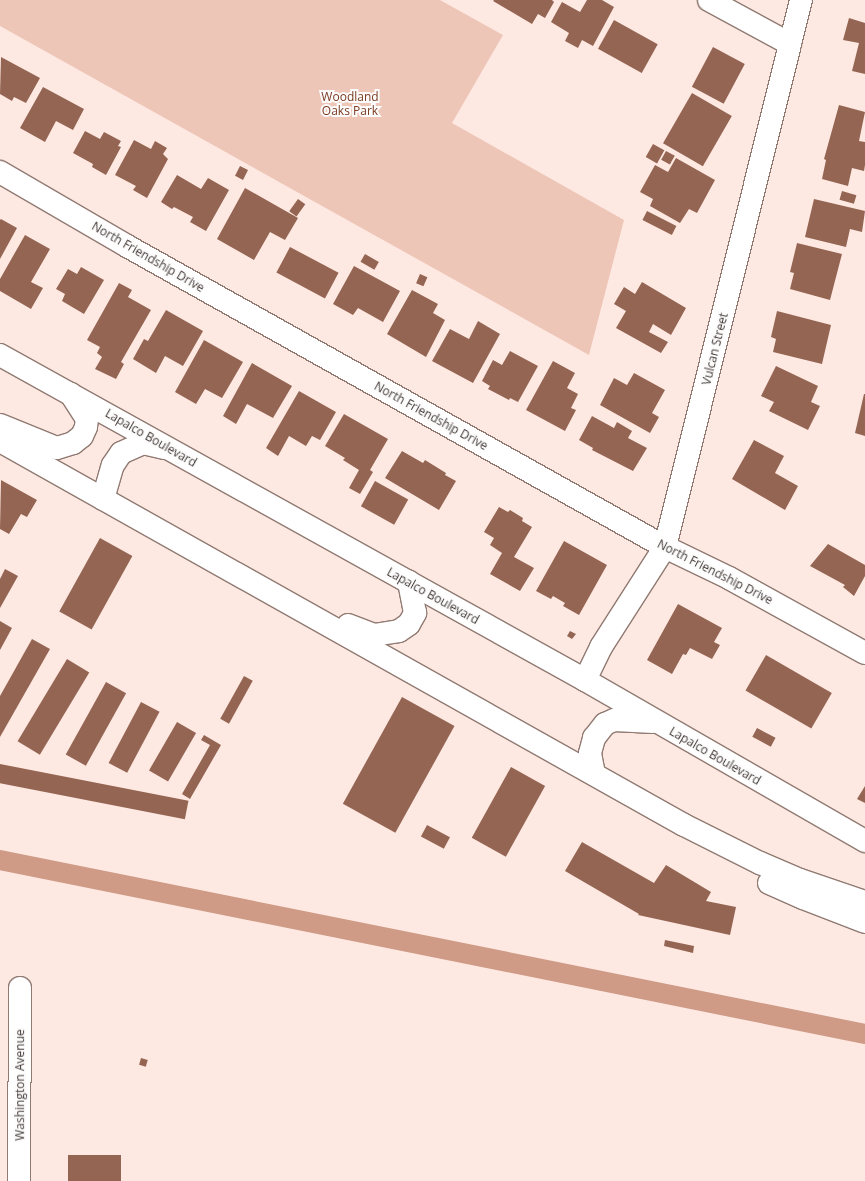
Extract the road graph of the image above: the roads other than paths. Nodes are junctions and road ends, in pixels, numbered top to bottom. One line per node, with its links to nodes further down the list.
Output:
1 (709, 0): 3 (main road)
2 (801, 0): 3 (main road, Vulcan Street)
3 (790, 44): 11 (main road, Vulcan Street)
4 (0, 172): 11 (main road, North Friendship Drive)
5 (0, 355): 6 (main road, Lapalco Boulevard)
6 (70, 393): 7 (main road); 9 (main road, Lapalco Boulevard)
7 (0, 425)
8 (0, 440): 10 (main road)
9 (167, 448): 10 (main road); 12 (main road, Lapalco Boulevard)
10 (103, 499): 13 (main road)
11 (665, 547): 14 (main road, North Friendship Drive); 15 (main road, Vulcan Street)
12 (409, 582): 13 (main road); 15 (main road, Lapalco Boulevard)
13 (285, 601): 17 (main road)
14 (865, 653)
15 (585, 680): 16 (main road, Lapalco Boulevard)
16 (656, 722): 17 (main road); 19 (main road, Lapalco Boulevard)
17 (594, 774): 18 (main road)
18 (684, 825): 20 (main road); 21 (main road)
19 (865, 841)
20 (865, 902)
21 (865, 922)
22 (20, 988): 23 (main road, Washington Avenue)
23 (19, 1181)

